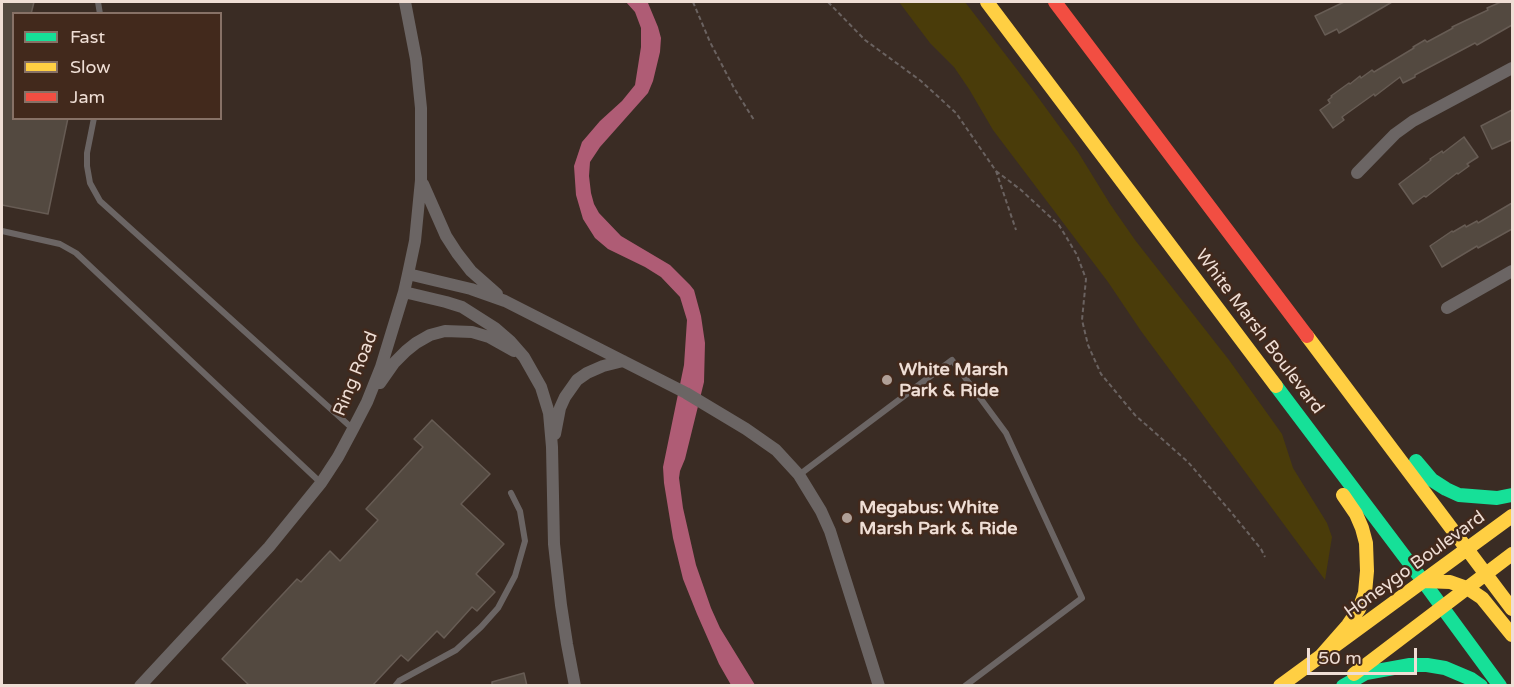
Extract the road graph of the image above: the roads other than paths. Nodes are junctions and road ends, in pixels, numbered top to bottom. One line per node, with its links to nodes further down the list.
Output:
1 (405, 2): 7 (street, Ring Road)
2 (987, 2): 8 (main road, White Marsh Boulevard)
3 (1055, 2): 14 (main road, White Marsh Boulevard)
4 (1512, 68): 6 (street)
5 (94, 120): 19 (lane)
6 (1357, 173)
7 (421, 180): 11 (street, Ring Road); 13 (street)
8 (1126, 185): 29 (main road, White Marsh Boulevard); 34 (main road)
9 (2, 231): 22 (lane)
10 (1512, 271): 15 (street)
11 (408, 274): 12 (street, Ring Road); 13 (street)
12 (404, 292): 16 (street); 18 (street, Ring Road)
13 (505, 301): 17 (street)
14 (1281, 302): 24 (main road); 26 (main road, White Marsh Boulevard)
15 (1447, 308)
16 (524, 357): 18 (street); 20 (street)
17 (623, 361): 20 (street); 21 (street)
18 (367, 402): 19 (street, Ring Road)
19 (353, 429): 22 (street, Ring Road)
20 (552, 447): 37 (street)
21 (799, 475): 38 (street); 39 (lane)
22 (321, 483): 35 (street, Ring Road)
23 (511, 493): 36 (lane)
24 (1512, 495)
25 (1512, 516): 26 (main road, Honeygo Boulevard)
26 (1467, 549): 28 (main road, White Marsh Boulevard); 29 (main road, Honeygo Boulevard)
27 (1512, 554): 28 (main road)
28 (1486, 574): 30 (main road); 32 (main road, White Marsh Boulevard)
29 (1423, 581): 30 (main road); 31 (main road, White Marsh Boulevard); 34 (main road, Honeygo Boulevard)
30 (1467, 588): 31 (main road); 33 (main road)
31 (1442, 607): 41 (main road); 43 (main road, White Marsh Boulevard)
32 (1512, 609)
33 (1512, 635)
34 (1319, 658): 40 (main road, Honeygo Boulevard)
35 (140, 686)
36 (395, 686)
37 (575, 686)
38 (879, 686)
39 (965, 686)
40 (1280, 686)
41 (1341, 686): 42 (main road)
42 (1481, 686)
43 (1500, 686)

